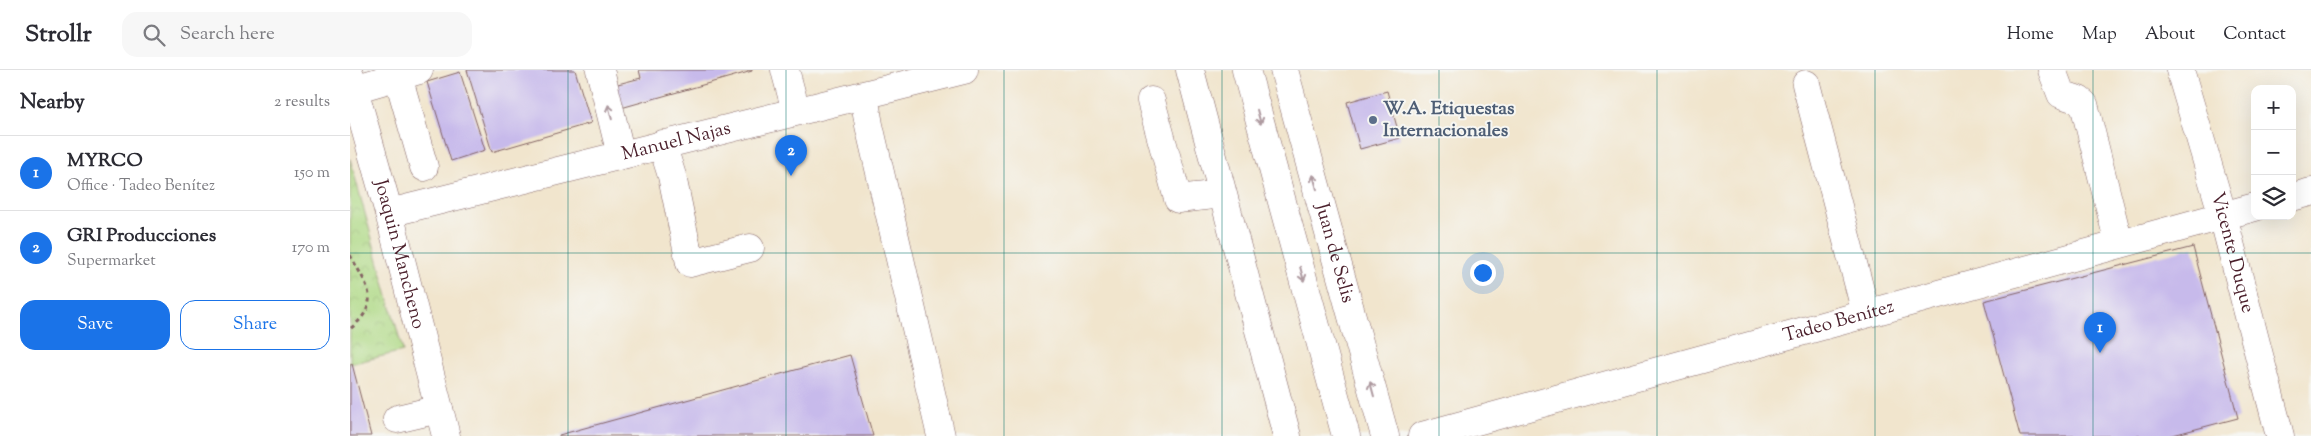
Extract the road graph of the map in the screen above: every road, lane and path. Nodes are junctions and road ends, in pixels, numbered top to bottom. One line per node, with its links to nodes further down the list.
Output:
1 (600, 70): 16 (street, one-way to 1)
2 (785, 70): 14 (street)
3 (964, 70): 12 (street, Manuel Najas)
4 (1190, 70): 19 (street)
5 (1246, 70): 34 (street, Juan de Selis, one-way to 34)
6 (1284, 70): 35 (street, Juan de Selis, one-way to 6)
7 (2052, 70): 24 (street)
8 (2180, 70): 23 (street, Vicente Duque)
9 (408, 73): 10 (street); 17 (street)
10 (352, 82): 22 (street, Joaquin Mancheno)
11 (1806, 84): 27 (street)
12 (864, 96): 14 (street, Manuel Najas); 32 (street)
13 (1151, 101): 19 (street)
14 (796, 111): 15 (street, Manuel Najas)
15 (662, 144): 16 (street, Manuel Najas); 25 (street)
16 (621, 155): 22 (street, Manuel Najas)
17 (424, 167)
18 (2311, 192): 20 (street)
19 (1222, 194): 33 (street)
20 (2296, 196)
21 (2251, 208): 23 (street, Tadeo Benítez)
22 (389, 213): 29 (street, Joaquin Mancheno)
23 (2222, 216): 24 (street, Tadeo Benítez); 37 (street, Vicente Duque)
24 (2119, 244): 27 (street, Tadeo Benítez)
25 (750, 248)
26 (350, 255): 28 (path)
27 (1866, 313): 36 (street, Tadeo Benítez)
28 (350, 329)
29 (439, 408): 30 (street); 31 (street, Joaquin Mancheno)
30 (397, 419)
31 (446, 436)
32 (941, 436)
33 (1287, 436)
34 (1346, 436)
35 (1385, 436)
36 (1422, 436)
37 (2280, 436)

